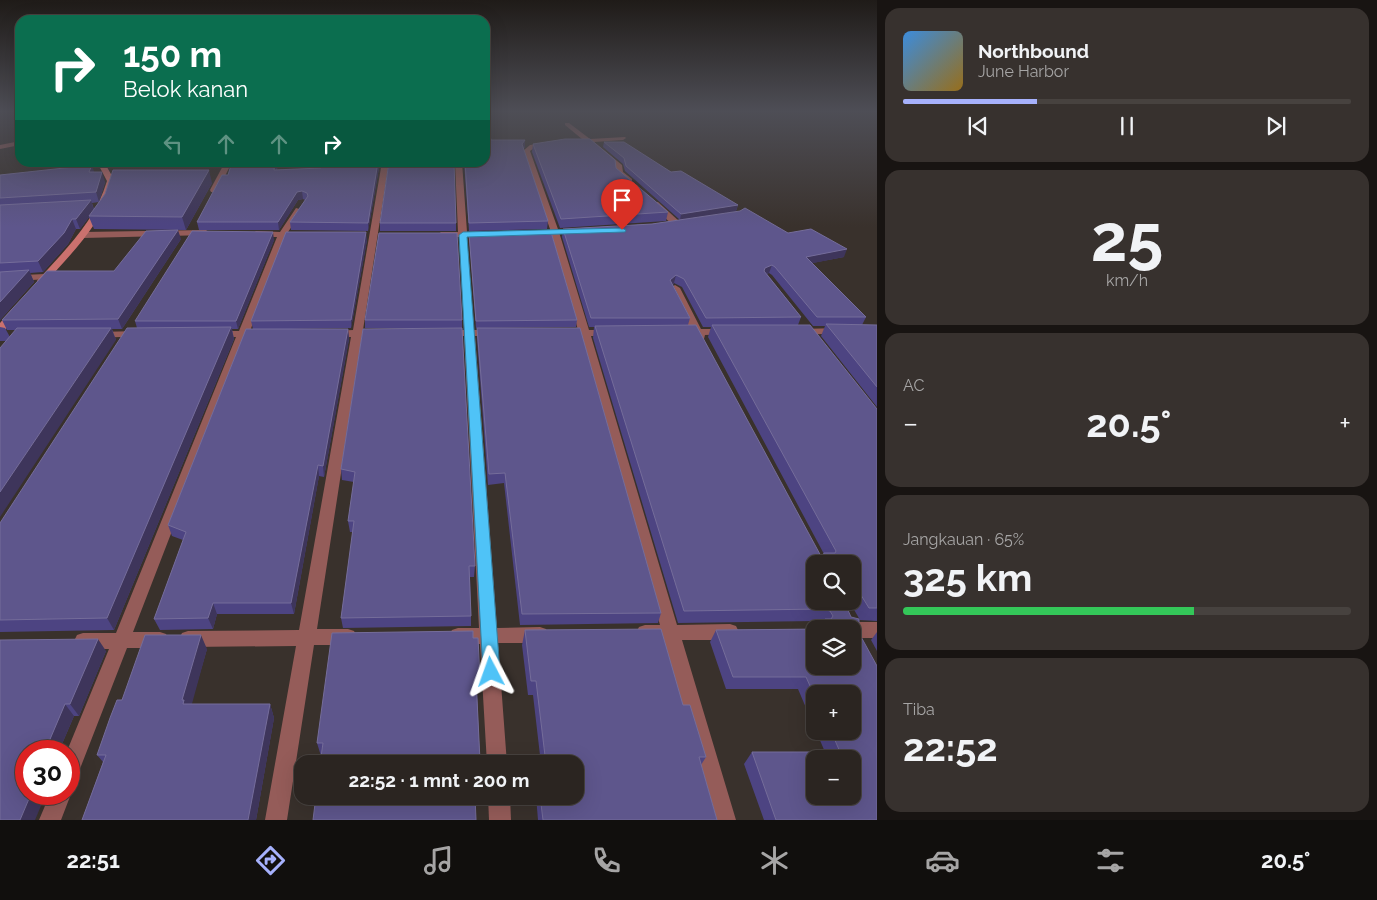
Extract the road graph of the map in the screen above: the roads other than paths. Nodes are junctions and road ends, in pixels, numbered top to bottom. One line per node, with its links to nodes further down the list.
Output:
1 (527, 150): 41 (street)
2 (600, 150): 7 (street)
3 (103, 167): 17 (street)
4 (226, 167): 8 (street)
5 (385, 167): 47 (street)
6 (458, 167): 20 (street)
7 (634, 186)
8 (210, 198)
9 (648, 198): 11 (street)
10 (303, 203): 15 (street)
11 (677, 224)
12 (194, 229): 13 (street); 17 (street); 21 (street)
13 (219, 234)
14 (247, 234): 15 (street)
15 (283, 234): 18 (street); 44 (street)
16 (500, 234): 20 (street)
17 (83, 235): 22 (street)
18 (313, 235)
19 (427, 235): 20 (street)
20 (463, 235): 38 (street)
21 (181, 249)
22 (45, 277): 23 (street); 25 (street)
23 (0, 279)
24 (675, 288): 32 (street)
25 (32, 292)
26 (19, 307): 35 (street)
27 (137, 319): 49 (street)
28 (806, 328): 29 (street); 34 (street); 50 (street)
29 (848, 331)
30 (622, 332): 41 (street)
31 (669, 332): 32 (street)
32 (698, 332): 33 (street); 51 (street)
33 (735, 332)
34 (791, 332)
35 (3, 333)
36 (394, 333): 47 (street)
37 (432, 333): 38 (street)
38 (470, 333): 39 (street); 59 (street)
39 (508, 333)
40 (555, 333): 41 (street)
41 (584, 333): 55 (street)
42 (156, 334): 49 (street)
43 (204, 334): 44 (street)
44 (244, 334): 45 (street); 62 (street)
45 (272, 334)
46 (318, 334): 47 (street)
47 (356, 334): 61 (street)
48 (88, 335): 49 (street)
49 (124, 339)
50 (821, 346)
51 (707, 349)
52 (861, 628): 53 (street)
53 (877, 630)
54 (747, 632): 55 (street)
55 (670, 633): 57 (street); 73 (street)
56 (556, 634): 59 (street)
57 (632, 634)
58 (441, 636): 59 (street)
59 (489, 636): 67 (street)
60 (364, 637): 61 (street)
61 (306, 638): 62 (street); 71 (street)
62 (121, 640): 63 (street); 66 (street)
63 (65, 641)
64 (861, 643): 65 (street)
65 (864, 648)
66 (80, 744)
67 (496, 755)
68 (56, 805): 70 (street)
69 (499, 805): 72 (street)
70 (50, 820)
71 (276, 820)
72 (500, 820)
73 (725, 820)

